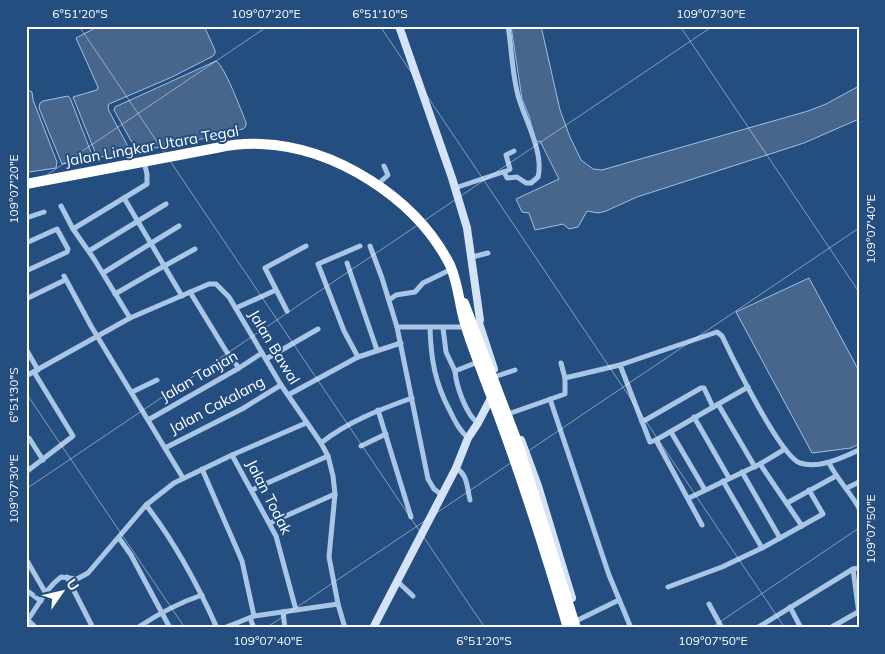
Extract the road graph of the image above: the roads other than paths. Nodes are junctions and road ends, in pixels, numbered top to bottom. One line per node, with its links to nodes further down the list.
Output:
1 (399, 26): 9 (street)
2 (508, 26): 6 (street)
3 (514, 151): 6 (street)
4 (144, 162): 7 (highway, Jalan Lingkar Utara Tegal); 8 (highway, Jalan Lingkar Utara Tegal); 10 (street)
5 (384, 166): 7 (street)
6 (504, 172): 9 (street)
7 (374, 183): 29 (highway, Jalan Lingkar Utara Tegal)
8 (26, 184)
9 (455, 188): 26 (street)
10 (124, 198): 15 (street); 17 (street)
11 (166, 204): 15 (street)
12 (61, 206): 17 (street)
13 (44, 212): 14 (street)
14 (26, 218)
15 (138, 222): 19 (street); 24 (street)
16 (179, 226): 19 (street)
17 (73, 229): 24 (street)
18 (26, 243): 30 (street)
19 (150, 243): 28 (street); 31 (street)
20 (306, 246): 32 (street)
21 (360, 246): 51 (street)
22 (370, 246): 37 (street)
23 (195, 250): 28 (street)
24 (89, 251): 31 (street)
25 (488, 253): 26 (street)
26 (472, 257): 42 (street)
27 (347, 263): 49 (street)
28 (165, 267): 34 (street); 35 (street)
29 (452, 269): 37 (street); 42 (highway, Jalan Lingkar Utara Tegal)
30 (26, 271)
31 (103, 273): 34 (street)
32 (276, 290): 38 (street); 39 (street)
33 (190, 292): 35 (street, Jalan Bawal); 38 (street, Jalan Bawal); 57 (street)
34 (116, 294): 40 (street)
35 (181, 294): 40 (street, Jalan Bawal)
36 (26, 299): 46 (street)
37 (389, 300): 41 (street)
38 (236, 308): 50 (street, Jalan Bawal)
39 (287, 311)
40 (130, 318): 46 (street, Jalan Bawal)
41 (397, 326): 43 (street); 47 (street)
42 (473, 326): 44 (street); 53 (highway); 61 (street); 140 (highway)
43 (430, 328): 44 (street); 82 (street)
44 (443, 328): 59 (street)
45 (318, 329): 52 (street)
46 (96, 333): 56 (street, Jalan Bawal); 66 (street)
47 (401, 343): 49 (street); 68 (street)
48 (26, 349): 56 (street)
49 (377, 350): 51 (street)
50 (262, 353): 52 (street, Jalan Bawal); 57 (street, Jalan Tanjan)
51 (358, 357): 67 (street)
52 (266, 358): 64 (street, Jalan Bawal)
53 (479, 362): 59 (street); 69 (highway)
54 (561, 363): 62 (street)
55 (620, 365): 62 (street); 65 (street); 76 (street)
56 (35, 367): 60 (street, Jalan Bawal); 91 (street)
57 (239, 368): 75 (street, Jalan Tanjan)
58 (515, 370): 61 (street)
59 (455, 371): 78 (street)
60 (26, 376)
61 (497, 376): 73 (street)
62 (565, 378): 70 (street)
63 (157, 380): 66 (street)
64 (281, 385): 67 (street, Jalan Bawal); 86 (street, Jalan Cakalang)
65 (748, 387): 71 (street); 87 (street)
66 (132, 392): 75 (street)
67 (288, 395): 77 (street, Jalan Bawal)
68 (412, 398): 72 (street); 107 (street)
69 (491, 398): 78 (street); 141 (highway)
70 (550, 399): 73 (street); 129 (street)
71 (716, 405): 74 (street); 76 (street); 93 (street)
72 (378, 410): 80 (street); 84 (street)
73 (511, 413): 140 (street)
74 (694, 417): 79 (street); 100 (street)
75 (148, 420): 86 (street)
76 (642, 422): 83 (street)
77 (306, 423): 84 (street, Jalan Bawal); 89 (street)
78 (478, 423): 82 (street)
79 (671, 432): 83 (street); 104 (street)
80 (386, 434): 85 (street); 113 (street)
81 (26, 438): 91 (street)
82 (468, 438): 94 (street)
83 (658, 442): 108 (street)
84 (322, 443): 90 (street, Jalan Bawal)
85 (361, 446)
86 (165, 448): 99 (street)
87 (785, 449): 92 (street); 93 (street)
88 (859, 450): 92 (street)
89 (232, 455): 95 (street); 103 (street, Jalan Todak)
90 (328, 456): 103 (street); 106 (street, Jalan Bawal)
91 (43, 460): 96 (street)
92 (829, 463): 98 (street)
93 (757, 465): 97 (street); 110 (street)
94 (456, 468): 107 (street); 109 (street)
95 (202, 469): 99 (street); 138 (street)
96 (26, 472)
97 (742, 472): 100 (street); 118 (street)
98 (836, 476): 102 (street); 105 (street)
99 (183, 478): 111 (street)
100 (726, 480): 104 (street); 119 (street)
101 (859, 482): 102 (street)
102 (847, 488): 112 (street)
103 (252, 490): 114 (street, Jalan Todak)
104 (705, 490): 108 (street)
105 (810, 490): 110 (street); 116 (street)
106 (335, 494): 114 (street); 131 (street, Jalan Bawal)
107 (442, 495): 123 (street)
108 (689, 498): 115 (street)
109 (470, 500)
110 (787, 503): 116 (street)
111 (146, 505): 117 (street); 127 (street)
112 (859, 508)
113 (411, 517)
114 (270, 523): 134 (street, Jalan Todak)
115 (702, 524)
116 (802, 526): 118 (street)
117 (119, 538): 122 (street); 136 (street)
118 (780, 538): 119 (street)
119 (762, 548): 124 (street)
120 (26, 559): 126 (street)
121 (856, 569): 133 (street); 137 (street)
122 (67, 578): 126 (street); 143 (street)
123 (397, 581): 128 (street); 151 (street)
124 (668, 587)
125 (26, 590): 130 (street)
126 (45, 592): 130 (street)
127 (202, 595): 136 (street); 146 (street)
128 (413, 596)
129 (619, 600): 140 (street); 152 (street)
130 (41, 601): 139 (street)
131 (338, 604): 134 (street); 150 (street, Jalan Bawal)
132 (710, 604): 153 (street)
133 (790, 607): 154 (street); 155 (street)
134 (296, 610): 135 (street)
135 (283, 612): 138 (street); 149 (street)
136 (161, 613): 144 (street); 145 (street)
137 (858, 613): 156 (street)
138 (252, 617): 147 (street); 148 (street)
139 (27, 621): 142 (street)
140 (578, 625)
141 (564, 627)
142 (36, 628)
143 (93, 628)
144 (137, 628)
145 (170, 628)
146 (217, 628)
147 (224, 628)
148 (254, 628)
149 (285, 628)
150 (345, 628)
151 (373, 628)
152 (631, 628)
153 (722, 628)
154 (757, 628)
155 (801, 628)
156 (830, 628)

